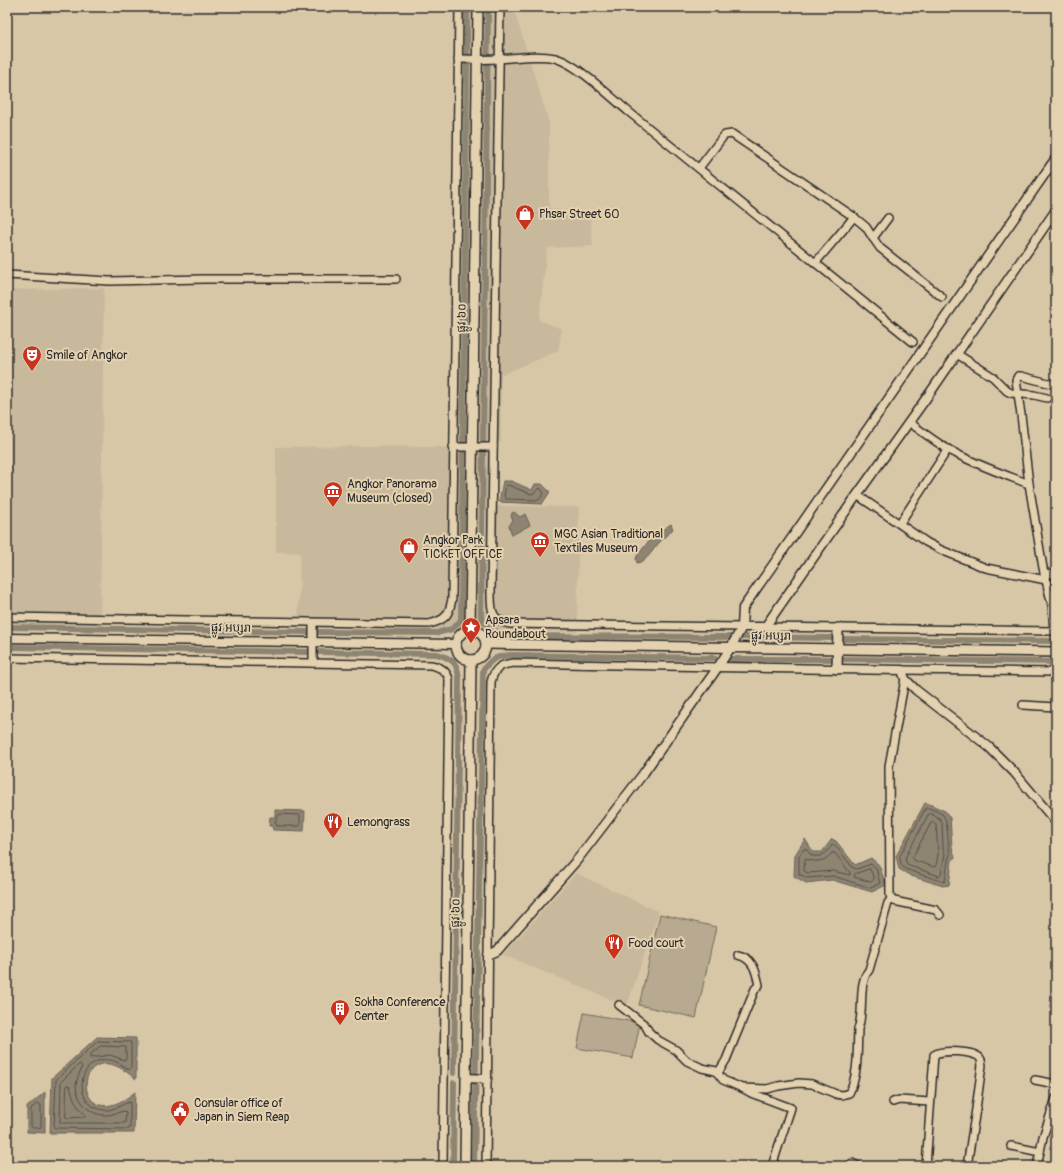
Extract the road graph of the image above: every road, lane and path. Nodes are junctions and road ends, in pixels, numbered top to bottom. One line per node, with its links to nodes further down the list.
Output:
1 (459, 7): 4 (street)
2 (478, 7): 5 (main road, ផ្លូវ ៦០)
3 (500, 7): 6 (street)
4 (458, 58): 5 (street); 23 (street)
5 (480, 59): 6 (street); 24 (main road, ផ្លូវ ៦០)
6 (497, 59): 8 (street); 25 (street)
7 (1056, 158): 34 (street)
8 (699, 168): 10 (street); 13 (street)
9 (1056, 210): 18 (street)
10 (854, 217): 12 (street); 13 (street)
11 (888, 218): 12 (street)
12 (873, 238): 16 (street)
13 (816, 262): 17 (street)
14 (7, 275): 15 (street)
15 (396, 279)
16 (942, 297)
17 (913, 342)
18 (957, 354): 20 (street); 22 (street)
19 (1056, 385): 20 (street)
20 (1017, 394): 21 (street); 27 (street)
21 (1047, 398)
22 (909, 422): 26 (street); 28 (street)
23 (455, 447): 24 (street); 33 (street)
24 (472, 447): 25 (street); 37 (main road, ផ្លូវ ៦០)
25 (491, 447): 34 (street)
26 (948, 449): 27 (street); 29 (street)
27 (1029, 484): 31 (street)
28 (857, 495): 29 (street); 35 (street)
29 (900, 523): 31 (street)
30 (1056, 574): 31 (street)
31 (1045, 576): 38 (street)
32 (7, 617): 33 (street)
33 (312, 623): 40 (street)
34 (742, 627): 35 (street); 43 (street)
35 (765, 627): 36 (street)
36 (838, 628): 38 (street); 44 (main road)
37 (470, 629): 41 (main road); 42 (main road)
38 (1055, 631)
39 (7, 638): 40 (street, ផ្លូវ អប្សរា)
40 (312, 641): 41 (street, ផ្លូវ អប្សរា); 48 (street)
41 (456, 644): 47 (main road)
42 (486, 644): 43 (main road, ផ្លូវ អប្សរា); 47 (main road)
43 (731, 647): 44 (main road, ផ្លូវ អប្សរា); 49 (street)
44 (837, 649): 45 (main road, ផ្លូវ អប្សរា); 50 (main road)
45 (1056, 652)
46 (7, 658): 48 (street)
47 (471, 660): 63 (main road, ផ្លូវ ៦០)
48 (312, 663): 73 (street)
49 (718, 667): 50 (street); 59 (street); 59 (street)
50 (837, 669): 51 (street)
51 (902, 670): 52 (street); 53 (street)
52 (1056, 672)
53 (905, 679): 56 (street); 57 (street)
54 (1023, 705): 55 (street)
55 (1056, 707)
56 (1056, 822)
57 (891, 899): 58 (street); 67 (street)
58 (940, 915)
59 (488, 955): 64 (street)
60 (738, 955): 62 (street)
61 (619, 1005): 62 (street)
62 (718, 1074): 67 (street)
63 (472, 1078): 64 (street); 74 (main road, ផ្លូវ ៦០)
64 (487, 1079): 75 (street)
65 (1035, 1080): 66 (street)
66 (1056, 1084)
67 (742, 1088): 76 (street)
68 (1056, 1098): 72 (street)
69 (893, 1102): 70 (street)
70 (930, 1102): 77 (street); 78 (street)
71 (1011, 1146): 72 (street)
72 (1040, 1152): 79 (street)
73 (443, 1166)
74 (465, 1166)
75 (486, 1166)
76 (772, 1166)
77 (926, 1166)
78 (967, 1166)
79 (1037, 1166)

